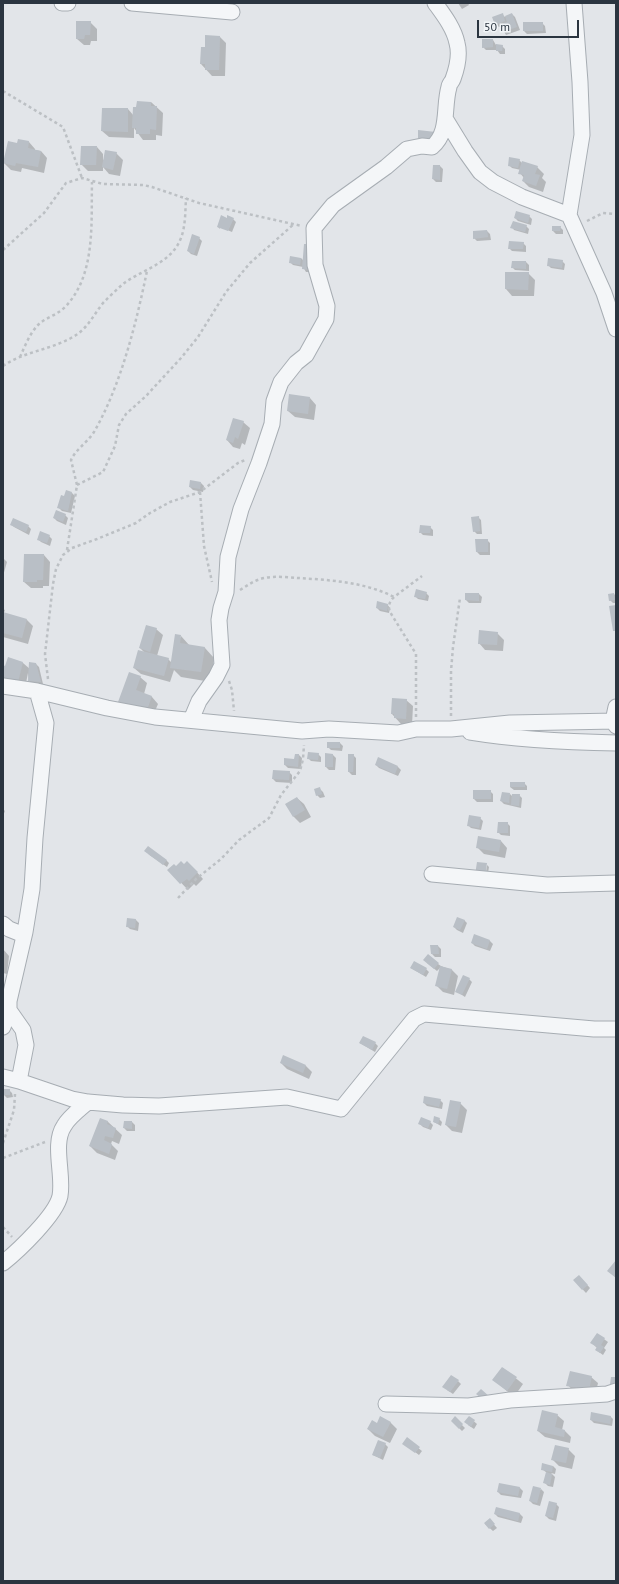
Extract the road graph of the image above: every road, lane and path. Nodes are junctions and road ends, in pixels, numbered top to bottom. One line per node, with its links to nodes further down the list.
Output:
1 (62, 3): 2 (street)
2 (68, 3)
3 (132, 3): 6 (street)
4 (435, 3): 8 (street)
5 (574, 3): 13 (street)
6 (232, 12)
7 (3, 91): 9 (path)
8 (446, 120): 13 (street); 15 (street)
9 (82, 178): 10 (path); 17 (path)
10 (92, 182): 11 (path); 20 (path)
11 (186, 198): 14 (path); 18 (path)
12 (616, 214): 16 (path)
13 (569, 215): 16 (street)
14 (294, 224): 15 (path); 23 (path)
15 (314, 228): 22 (street)
16 (575, 230): 19 (street)
17 (3, 250)
18 (147, 271): 20 (path); 23 (path)
19 (616, 329)
20 (20, 357): 21 (path)
21 (3, 366)
22 (263, 452): 24 (path); 30 (street)
23 (77, 485): 25 (path)
24 (200, 492): 25 (path); 27 (path)
25 (67, 550): 33 (path)
26 (422, 576): 28 (path)
27 (212, 585)
28 (394, 597): 30 (path); 37 (path)
29 (460, 598): 38 (path)
30 (224, 600): 31 (street)
31 (222, 665): 35 (street); 36 (path)
32 (3, 686): 33 (street)
33 (43, 692): 35 (street); 45 (street)
34 (615, 719): 38 (street)
35 (191, 720): 36 (street)
36 (236, 724): 39 (street)
37 (416, 729): 38 (street); 39 (street)
38 (451, 729): 40 (street)
39 (302, 731): 43 (path)
40 (616, 743)
41 (432, 874): 42 (street)
42 (616, 883)
43 (178, 898)
44 (3, 924): 45 (street)
45 (24, 935): 46 (street)
46 (9, 1010): 47 (street); 49 (street)
47 (3, 1027)
48 (616, 1029): 50 (street)
49 (12, 1079): 50 (street); 52 (path)
50 (88, 1102): 51 (street)
51 (61, 1131): 53 (path); 54 (street)
52 (3, 1143)
53 (3, 1158)
54 (3, 1263)
55 (616, 1391): 56 (street)
56 (386, 1404)

